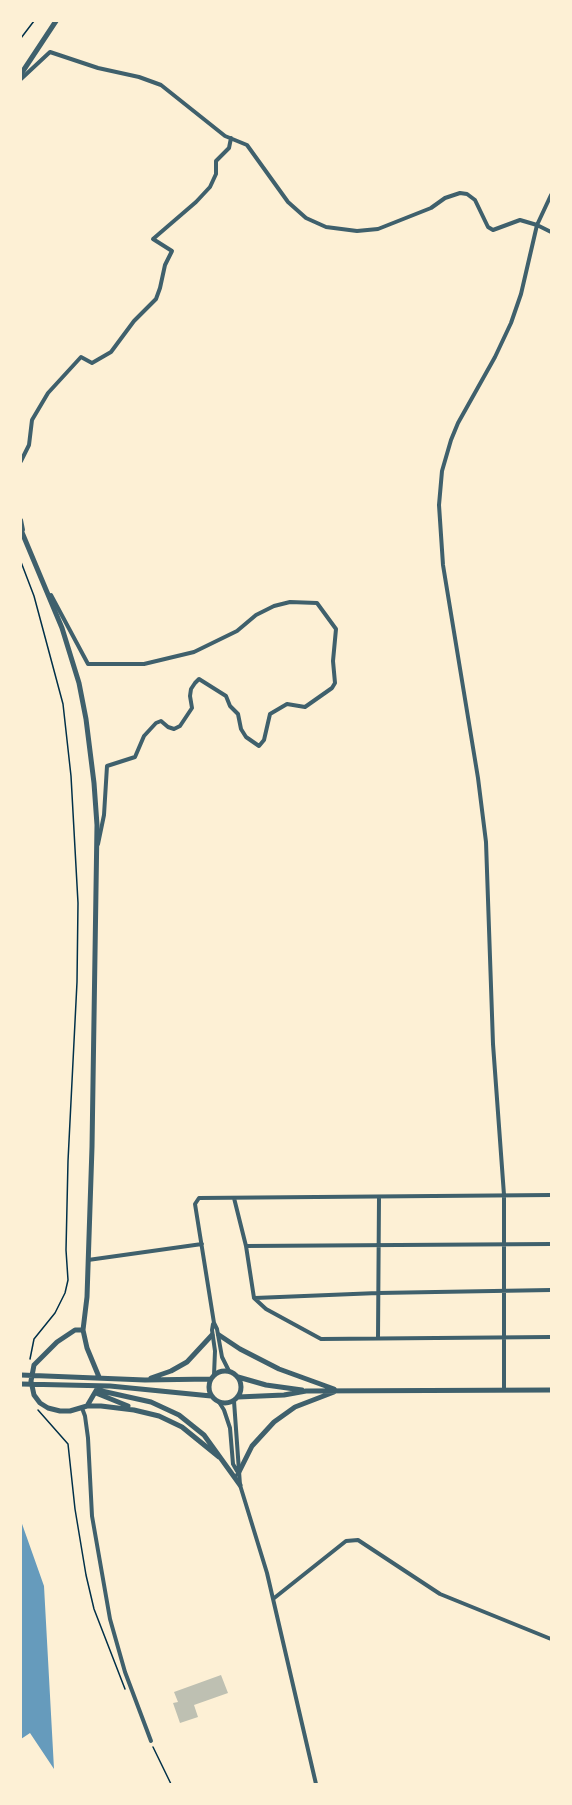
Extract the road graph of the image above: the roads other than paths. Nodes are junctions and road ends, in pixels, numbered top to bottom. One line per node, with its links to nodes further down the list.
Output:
1 (56, 21): 2 (street)
2 (21, 74)
3 (21, 79): 4 (street)
4 (231, 138): 6 (street); 8 (street)
5 (551, 195): 6 (street)
6 (537, 225): 7 (street); 13 (street)
7 (551, 232)
8 (21, 461)
9 (21, 520): 10 (street)
10 (22, 532): 11 (street)
11 (46, 586): 12 (street); 12 (street)
12 (97, 854): 22 (street)
13 (504, 1195): 14 (street); 15 (street); 18 (street)
14 (551, 1195)
15 (379, 1197): 16 (street); 21 (street)
16 (234, 1198): 17 (street); 20 (street)
17 (202, 1244): 22 (street); 28 (street)
18 (504, 1244): 19 (street); 21 (street); 23 (street)
19 (551, 1244)
20 (246, 1246): 21 (street); 26 (street)
21 (379, 1246): 25 (street)
22 (87, 1261): 27 (street)
23 (504, 1290): 24 (street); 25 (street); 29 (street)
24 (551, 1290)
25 (378, 1293): 26 (street); 31 (street)
26 (255, 1298): 31 (street)
27 (83, 1330): 34 (street); 47 (street)
28 (215, 1335): 32 (street); 35 (street); 37 (street); 40 (street)
29 (504, 1337): 30 (street); 31 (street); 43 (street)
30 (551, 1337)
31 (378, 1338)
32 (229, 1371): 35 (street); 36 (street)
33 (21, 1375): 34 (street)
34 (99, 1377): 37 (street)
35 (212, 1377): 37 (street); 44 (street)
36 (238, 1377): 42 (street); 45 (street)
37 (145, 1380)
38 (21, 1384): 39 (street)
39 (96, 1389): 44 (street); 47 (street); 48 (street); 49 (street)
40 (338, 1390): 42 (street); 43 (street); 50 (street)
41 (551, 1390): 43 (street)
42 (306, 1391): 45 (street)
43 (504, 1391)
44 (211, 1396): 46 (street)
45 (236, 1399): 46 (street); 50 (street)
46 (219, 1402): 50 (street)
47 (85, 1407): 48 (street); 54 (street)
48 (135, 1410): 49 (street)
49 (219, 1457): 51 (street)
50 (238, 1474): 51 (street)
51 (240, 1485): 52 (street)
52 (273, 1599): 53 (street); 55 (street)
53 (551, 1639)
54 (151, 1741)
55 (316, 1784)

